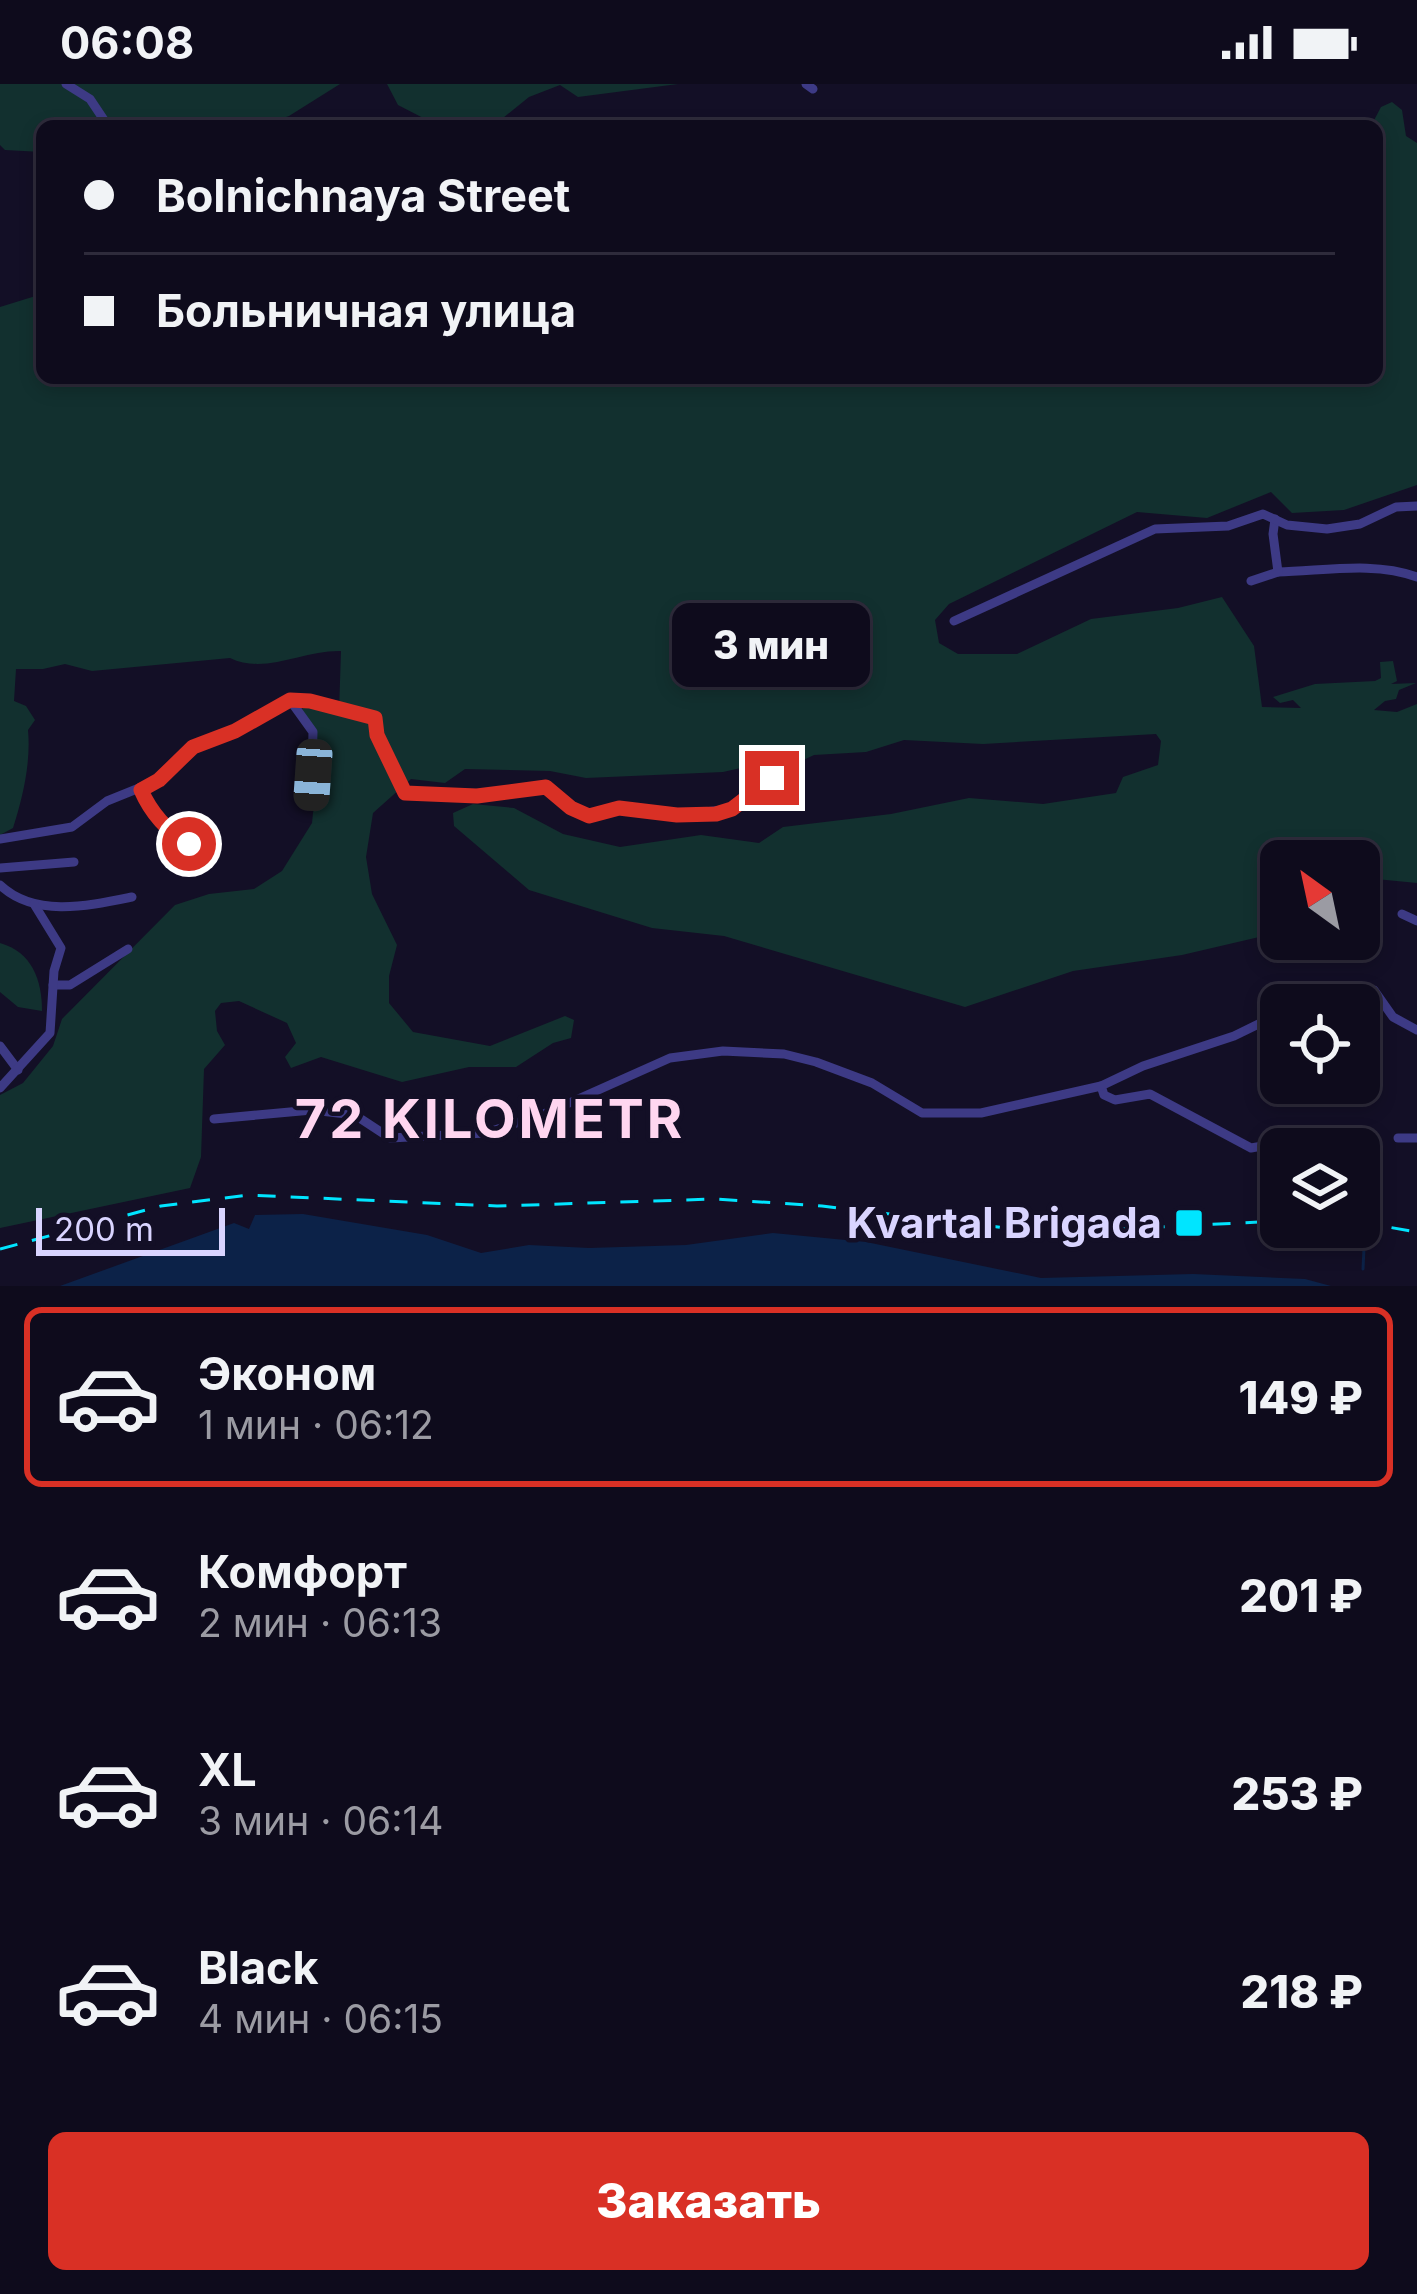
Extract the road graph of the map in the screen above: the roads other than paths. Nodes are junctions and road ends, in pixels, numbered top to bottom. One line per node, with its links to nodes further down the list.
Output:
1 (66, 84): 2 (street)
2 (104, 120)
3 (1417, 506): 4 (street)
4 (1275, 519): 5 (street); 8 (street)
5 (1279, 572): 6 (street); 7 (street)
6 (1417, 577)
7 (1251, 581)
8 (954, 621)
9 (290, 700): 10 (street); 11 (street); 12 (street)
10 (772, 778)
11 (141, 790): 13 (street); 14 (street)
12 (311, 802)
13 (0, 839)
14 (189, 844)
15 (74, 862): 16 (street)
16 (0, 868)
17 (0, 885): 19 (street)
18 (131, 897): 19 (street)
19 (34, 904): 23 (street)
20 (1402, 914): 21 (street)
21 (1417, 921)
22 (128, 949): 23 (street)
23 (53, 985): 28 (street)
24 (1380, 998): 26 (street)
25 (1260, 1023): 29 (street)
26 (1417, 1030)
27 (0, 1046): 28 (street)
28 (18, 1070): 30 (street)
29 (1101, 1086): 31 (street); 34 (street)
30 (0, 1088)
31 (214, 1119)
32 (1398, 1138): 33 (street)
33 (1417, 1138)
34 (1260, 1146)

